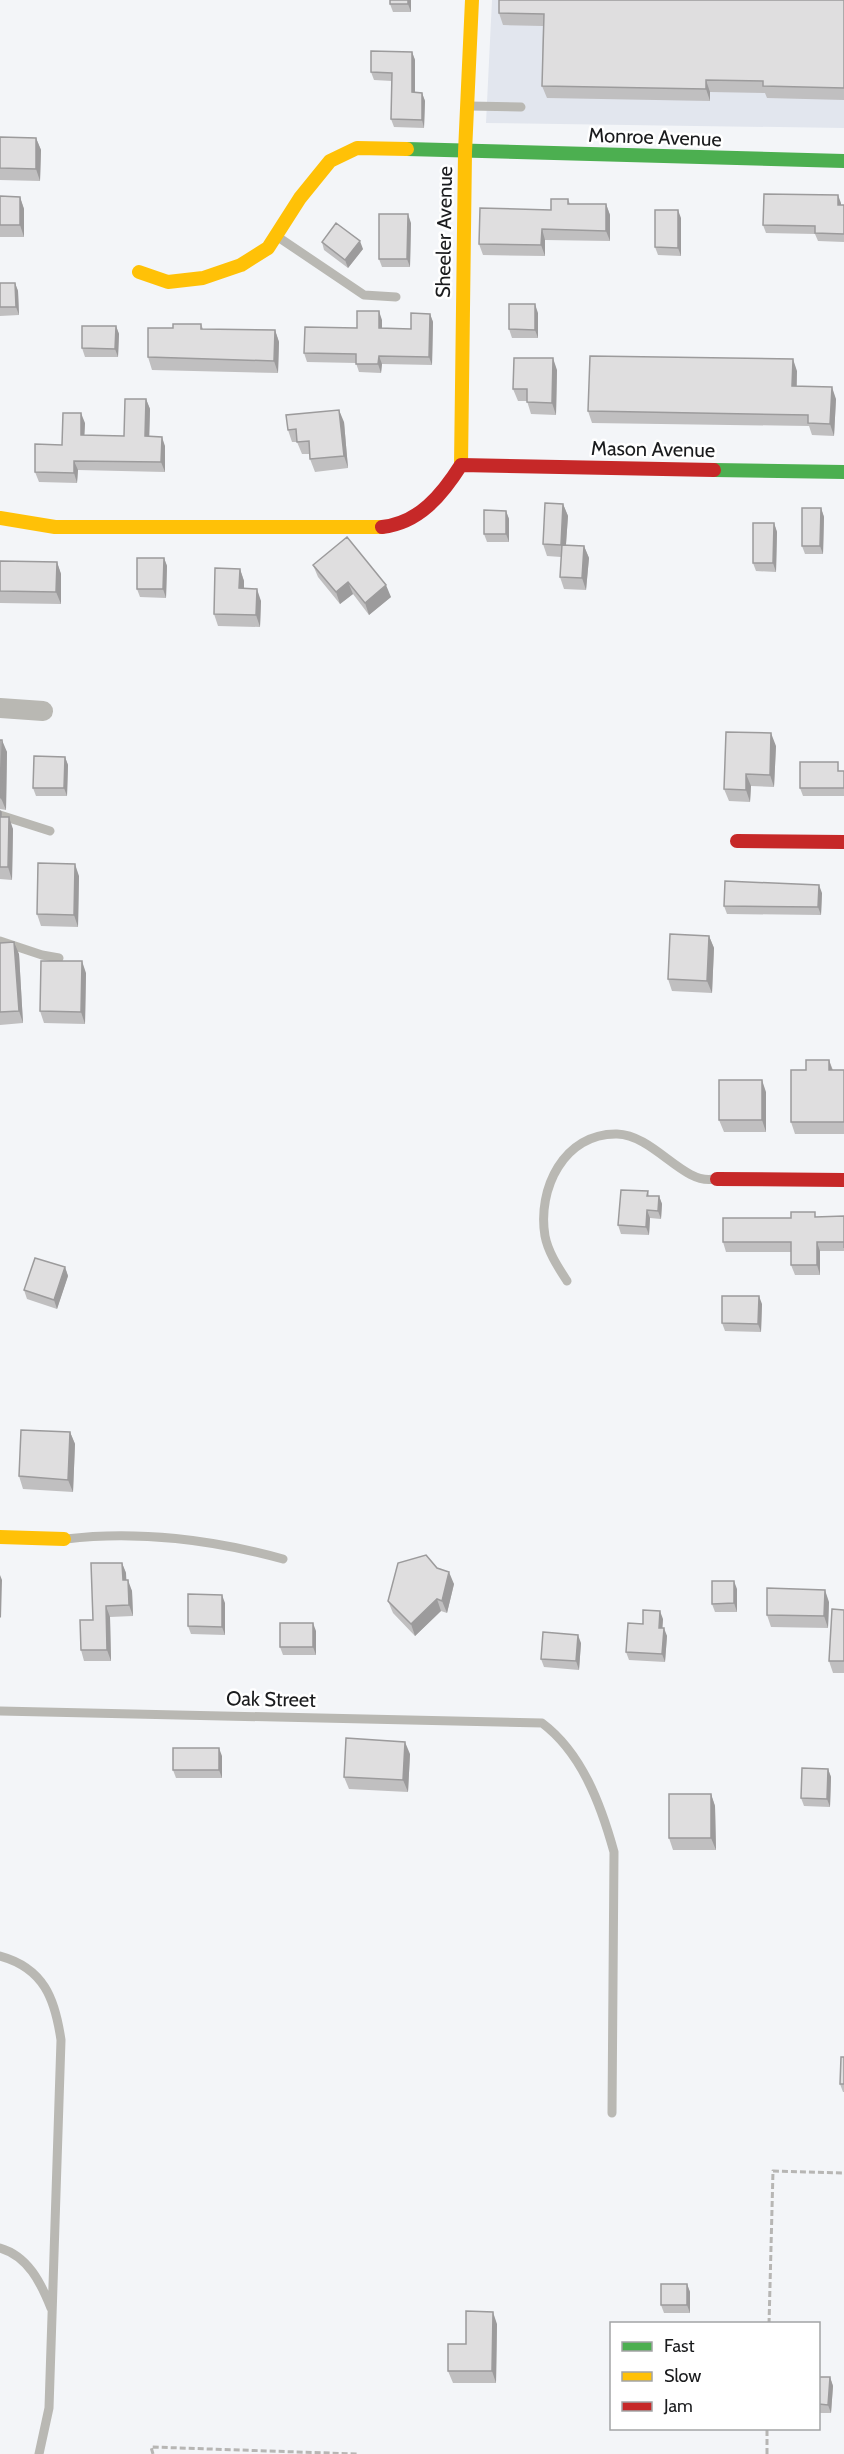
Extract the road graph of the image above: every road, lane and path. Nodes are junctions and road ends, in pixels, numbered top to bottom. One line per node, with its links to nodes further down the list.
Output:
1 (472, 0): 2 (street, Sheeler Avenue)
2 (467, 106): 3 (lane); 4 (street, Sheeler Avenue)
3 (521, 107)
4 (465, 152): 5 (street, Monroe Avenue); 6 (street, Monroe Avenue); 9 (street, Sheeler Avenue)
5 (844, 162)
6 (276, 236): 7 (street, Monroe Avenue); 8 (lane)
7 (139, 272)
8 (396, 297)
9 (461, 465): 10 (street, Mason Avenue); 11 (street)
10 (844, 472)
11 (0, 518)
12 (0, 708): 13 (street)
13 (43, 711)
14 (0, 815): 15 (lane)
15 (50, 831)
16 (737, 841): 17 (street)
17 (844, 842)
18 (0, 941): 19 (lane)
19 (59, 958)
20 (717, 1179): 21 (street); 22 (lane)
21 (844, 1180)
22 (567, 1281)
23 (0, 1537): 24 (street)
24 (64, 1539): 25 (lane)
25 (283, 1559)
26 (0, 1712): 28 (lane, Oak Street)
27 (0, 1956): 31 (lane)
28 (612, 2113)
29 (844, 2173): 32 (path)
30 (0, 2248): 31 (lane)
31 (52, 2310): 34 (lane)
32 (769, 2322)
33 (767, 2430): 37 (path)
34 (39, 2454)
35 (153, 2454): 36 (path)
36 (357, 2454)
37 (766, 2454)

